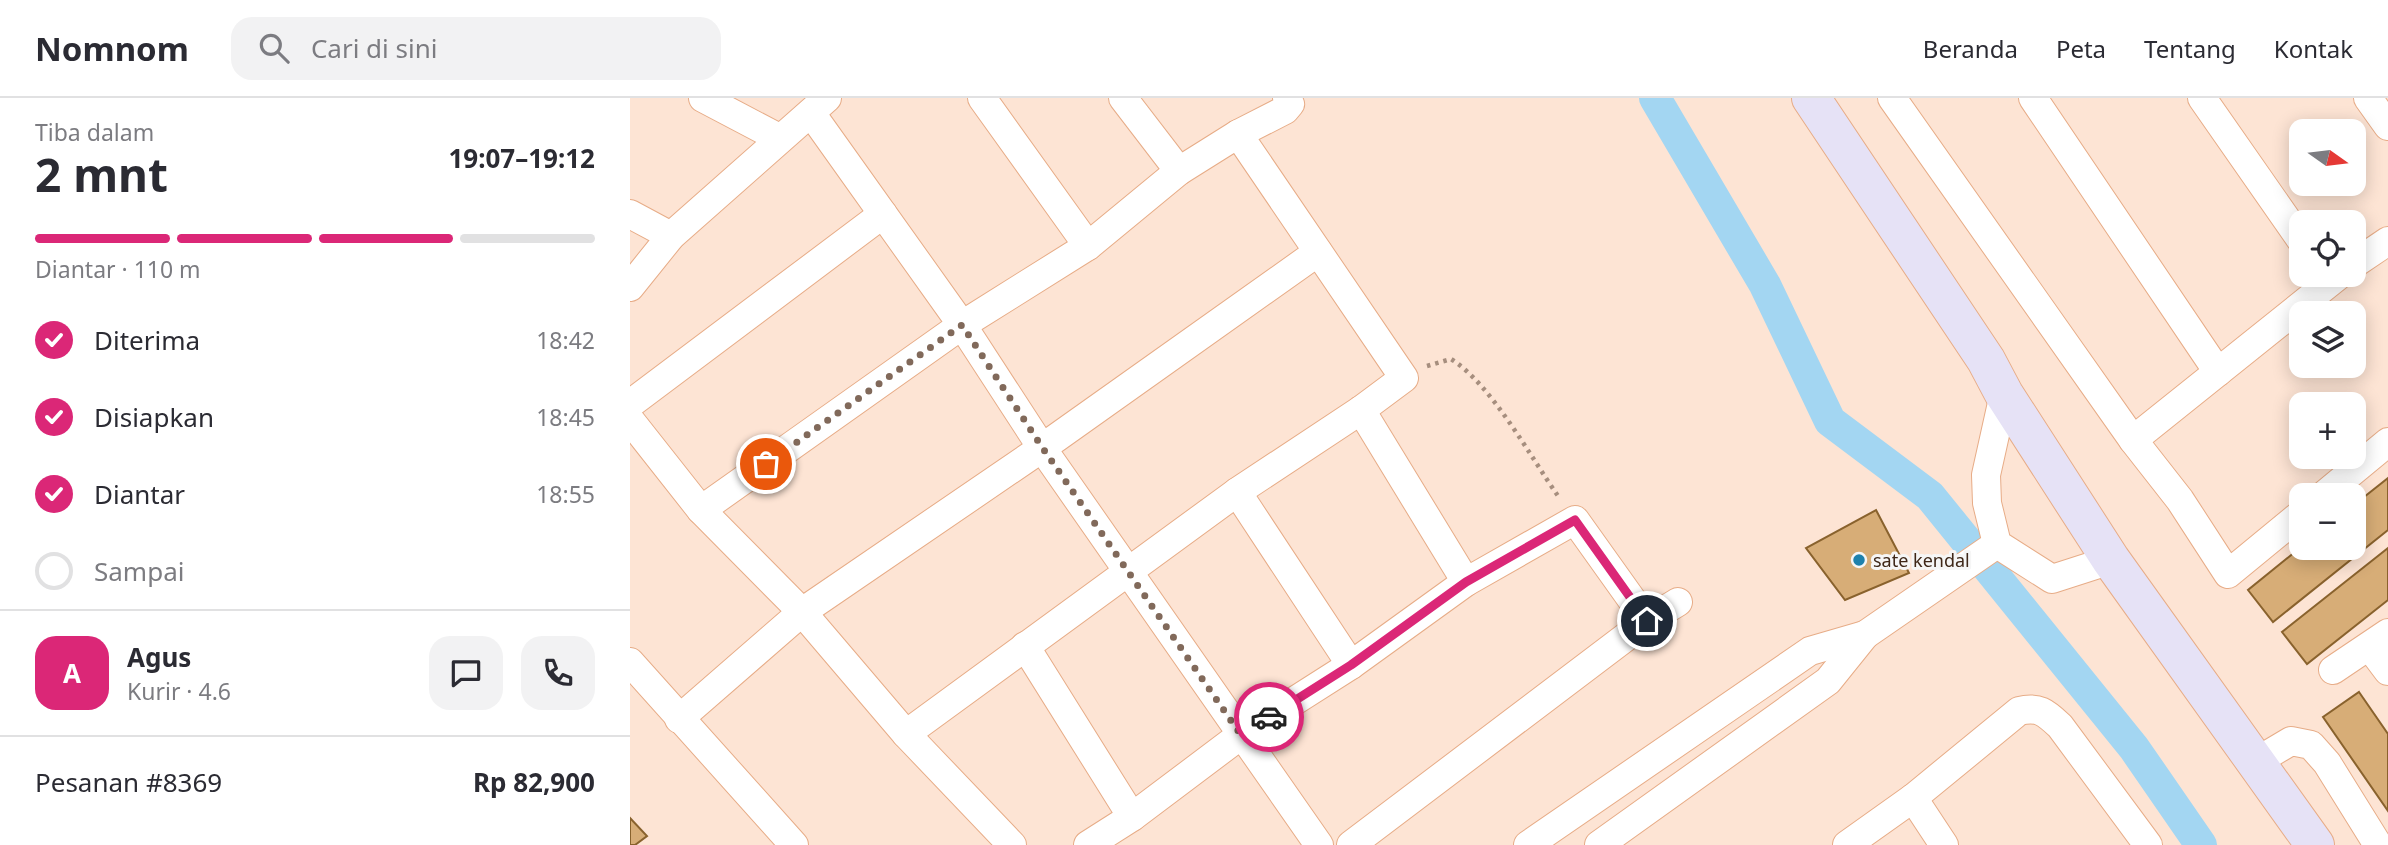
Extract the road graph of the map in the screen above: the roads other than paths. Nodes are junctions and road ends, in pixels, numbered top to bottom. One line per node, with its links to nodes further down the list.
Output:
1 (703, 98): 13 (street)
2 (982, 98): 20 (street)
3 (1123, 98): 14 (street)
4 (1286, 98): 12 (street)
5 (1811, 98): 27 (street)
6 (1892, 98): 31 (street)
7 (2033, 98): 26 (street)
8 (2202, 98): 17 (street)
9 (2368, 98): 11 (street)
10 (819, 106): 13 (street); 16 (street)
11 (2388, 126)
12 (1238, 134): 14 (street); 21 (street)
13 (779, 138): 18 (street)
14 (1179, 171): 20 (street)
15 (630, 214): 18 (street)
16 (883, 214): 25 (street); 28 (street)
17 (2289, 223)
18 (671, 236): 23 (street)
19 (2388, 241): 22 (street)
20 (1088, 246): 25 (street)
21 (1318, 252): 29 (street); 33 (street)
22 (2366, 256)
23 (630, 287)
24 (2319, 287): 26 (street)
25 (962, 325): 33 (street); 36 (street)
26 (2218, 372): 31 (street)
27 (2004, 394): 38 (street); 39 (street)
28 (630, 404)
29 (1361, 410): 35 (street); 41 (street)
30 (630, 420): 36 (street)
31 (2133, 440): 37 (street)
32 (2388, 442): 34 (street)
33 (1042, 447): 40 (street); 43 (street)
34 (2338, 483)
35 (1237, 492): 40 (street); 49 (street)
36 (701, 510): 43 (street)
37 (2289, 524)
38 (1984, 554): 39 (street); 45 (street)
39 (2111, 560): 55 (street)
40 (1128, 572): 47 (street); 54 (street)
41 (1466, 582): 44 (street); 49 (street)
42 (1678, 602): 44 (street)
43 (802, 612): 52 (street); 53 (street)
44 (1647, 621): 62 (street)
45 (1864, 635): 63 (street); 64 (street)
46 (2379, 640): 50 (street); 51 (street)
47 (1025, 646): 53 (street); 57 (street)
48 (630, 662): 52 (street)
49 (1351, 665): 54 (street)
50 (2333, 670)
51 (2388, 671)
52 (679, 719): 58 (street)
53 (906, 734): 59 (street)
54 (1241, 735): 57 (street); 61 (street)
55 (2254, 763): 68 (street); 69 (street)
56 (1913, 798): 65 (street); 66 (street); 67 (street)
57 (1132, 817): 60 (street)
58 (794, 845)
59 (1012, 845)
60 (1088, 845)
61 (1319, 845)
62 (1351, 845)
63 (1528, 845)
64 (1599, 845)
65 (1846, 845)
66 (1944, 845)
67 (2148, 845)
68 (2315, 845)
69 (2378, 845)

